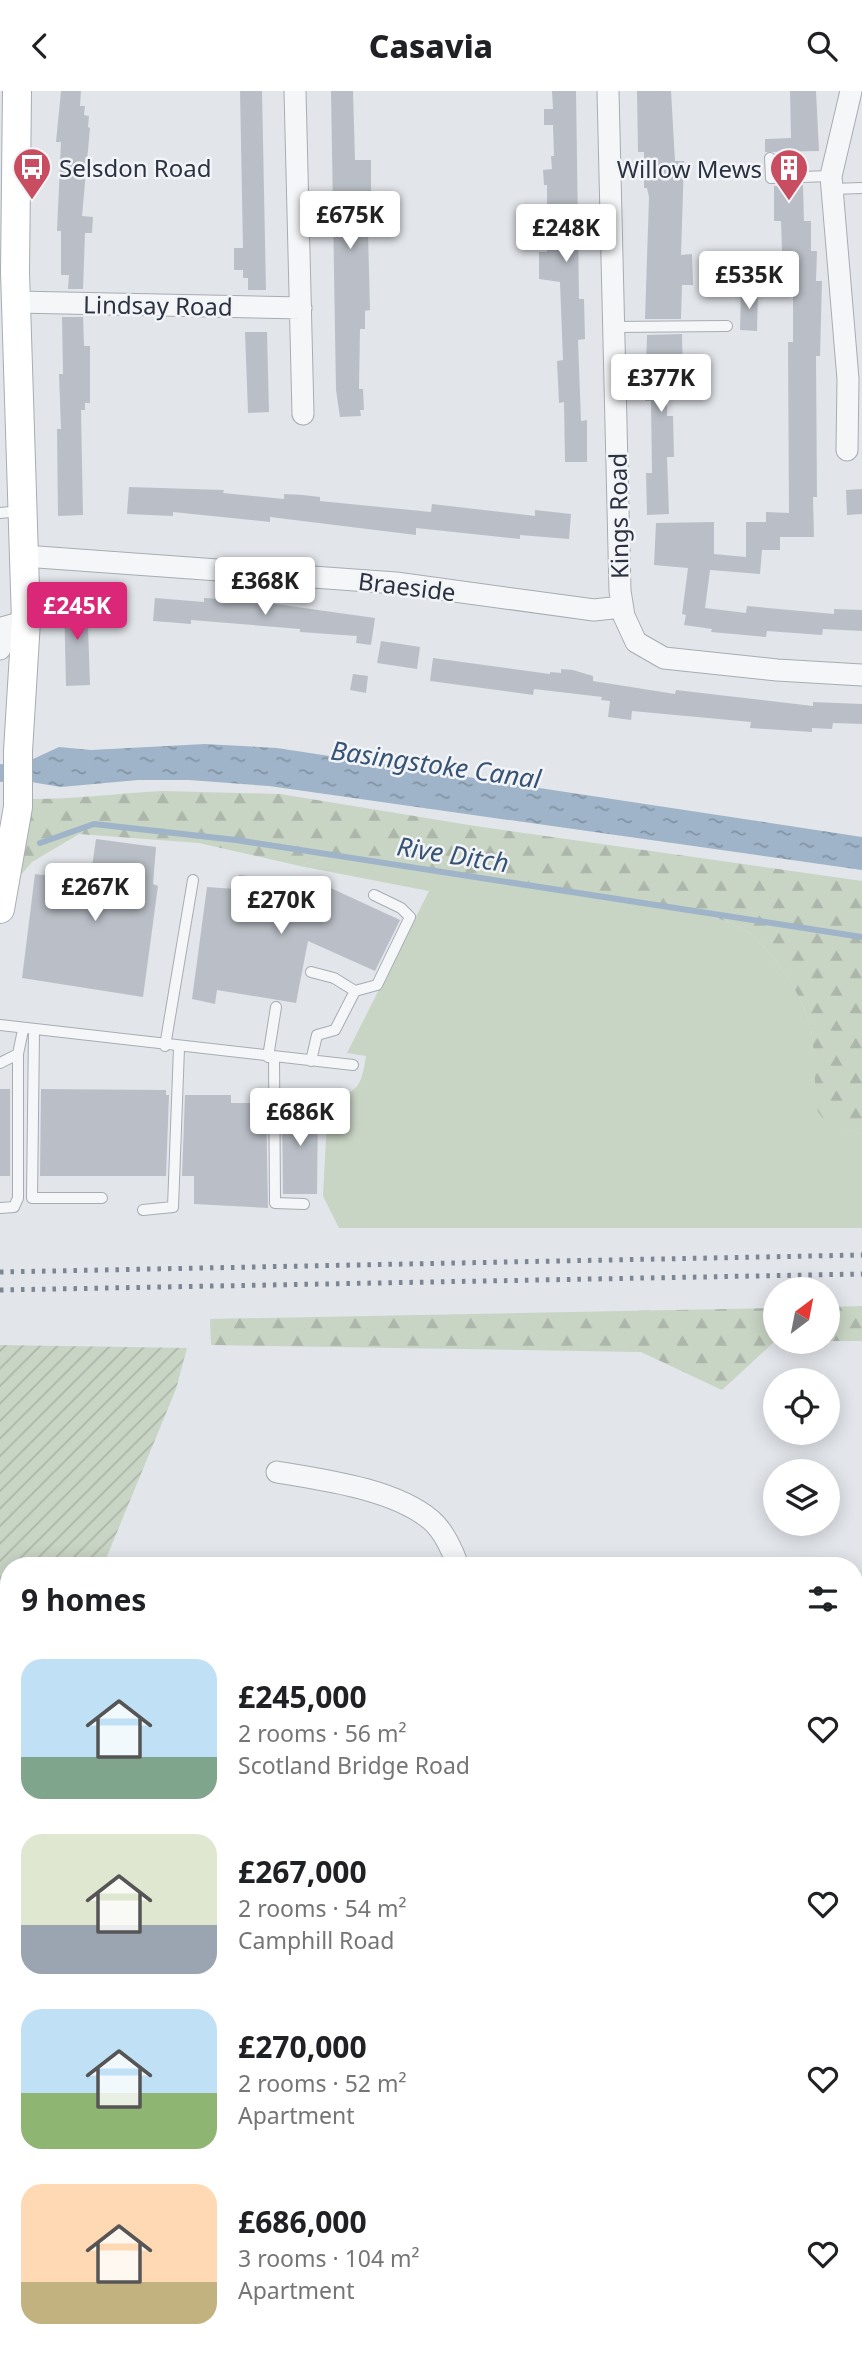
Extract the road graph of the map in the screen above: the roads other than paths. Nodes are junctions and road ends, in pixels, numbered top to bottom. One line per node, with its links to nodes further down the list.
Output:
1 (17, 91): 9 (street)
2 (295, 91): 8 (street)
3 (608, 91): 12 (street, Kings Road)
4 (851, 91): 6 (street)
5 (770, 158): 6 (lane)
6 (832, 182): 7 (lane); 10 (street)
7 (862, 188)
8 (300, 308): 9 (street, Lindsay Road); 13 (street)
9 (11, 313): 15 (street)
10 (852, 323): 14 (street)
11 (727, 326): 12 (lane)
12 (613, 327): 17 (street, Kings Road)
13 (303, 414)
14 (847, 450)
15 (12, 512): 16 (street)
16 (24, 555): 17 (street, Braeside); 18 (street)
17 (621, 607): 20 (street, Kings Road)
18 (26, 621): 19 (street); 23 (street)
19 (0, 649)
20 (862, 675)
21 (193, 880): 29 (lane)
22 (374, 895): 25 (lane)
23 (0, 909)
24 (311, 972): 25 (lane)
25 (355, 991): 33 (lane)
26 (276, 1007): 32 (lane)
27 (0, 1025): 28 (lane)
28 (28, 1031): 29 (lane); 31 (lane); 36 (lane)
29 (165, 1046): 30 (lane)
30 (179, 1048): 32 (lane); 39 (lane)
31 (18, 1054): 34 (lane); 38 (lane)
32 (271, 1057): 33 (lane); 37 (lane)
33 (311, 1061): 35 (lane)
34 (0, 1063)
35 (353, 1065)
36 (102, 1198)
37 (304, 1204)
38 (0, 1208)
39 (143, 1210)
40 (277, 1472): 41 (street)
41 (453, 1557)

